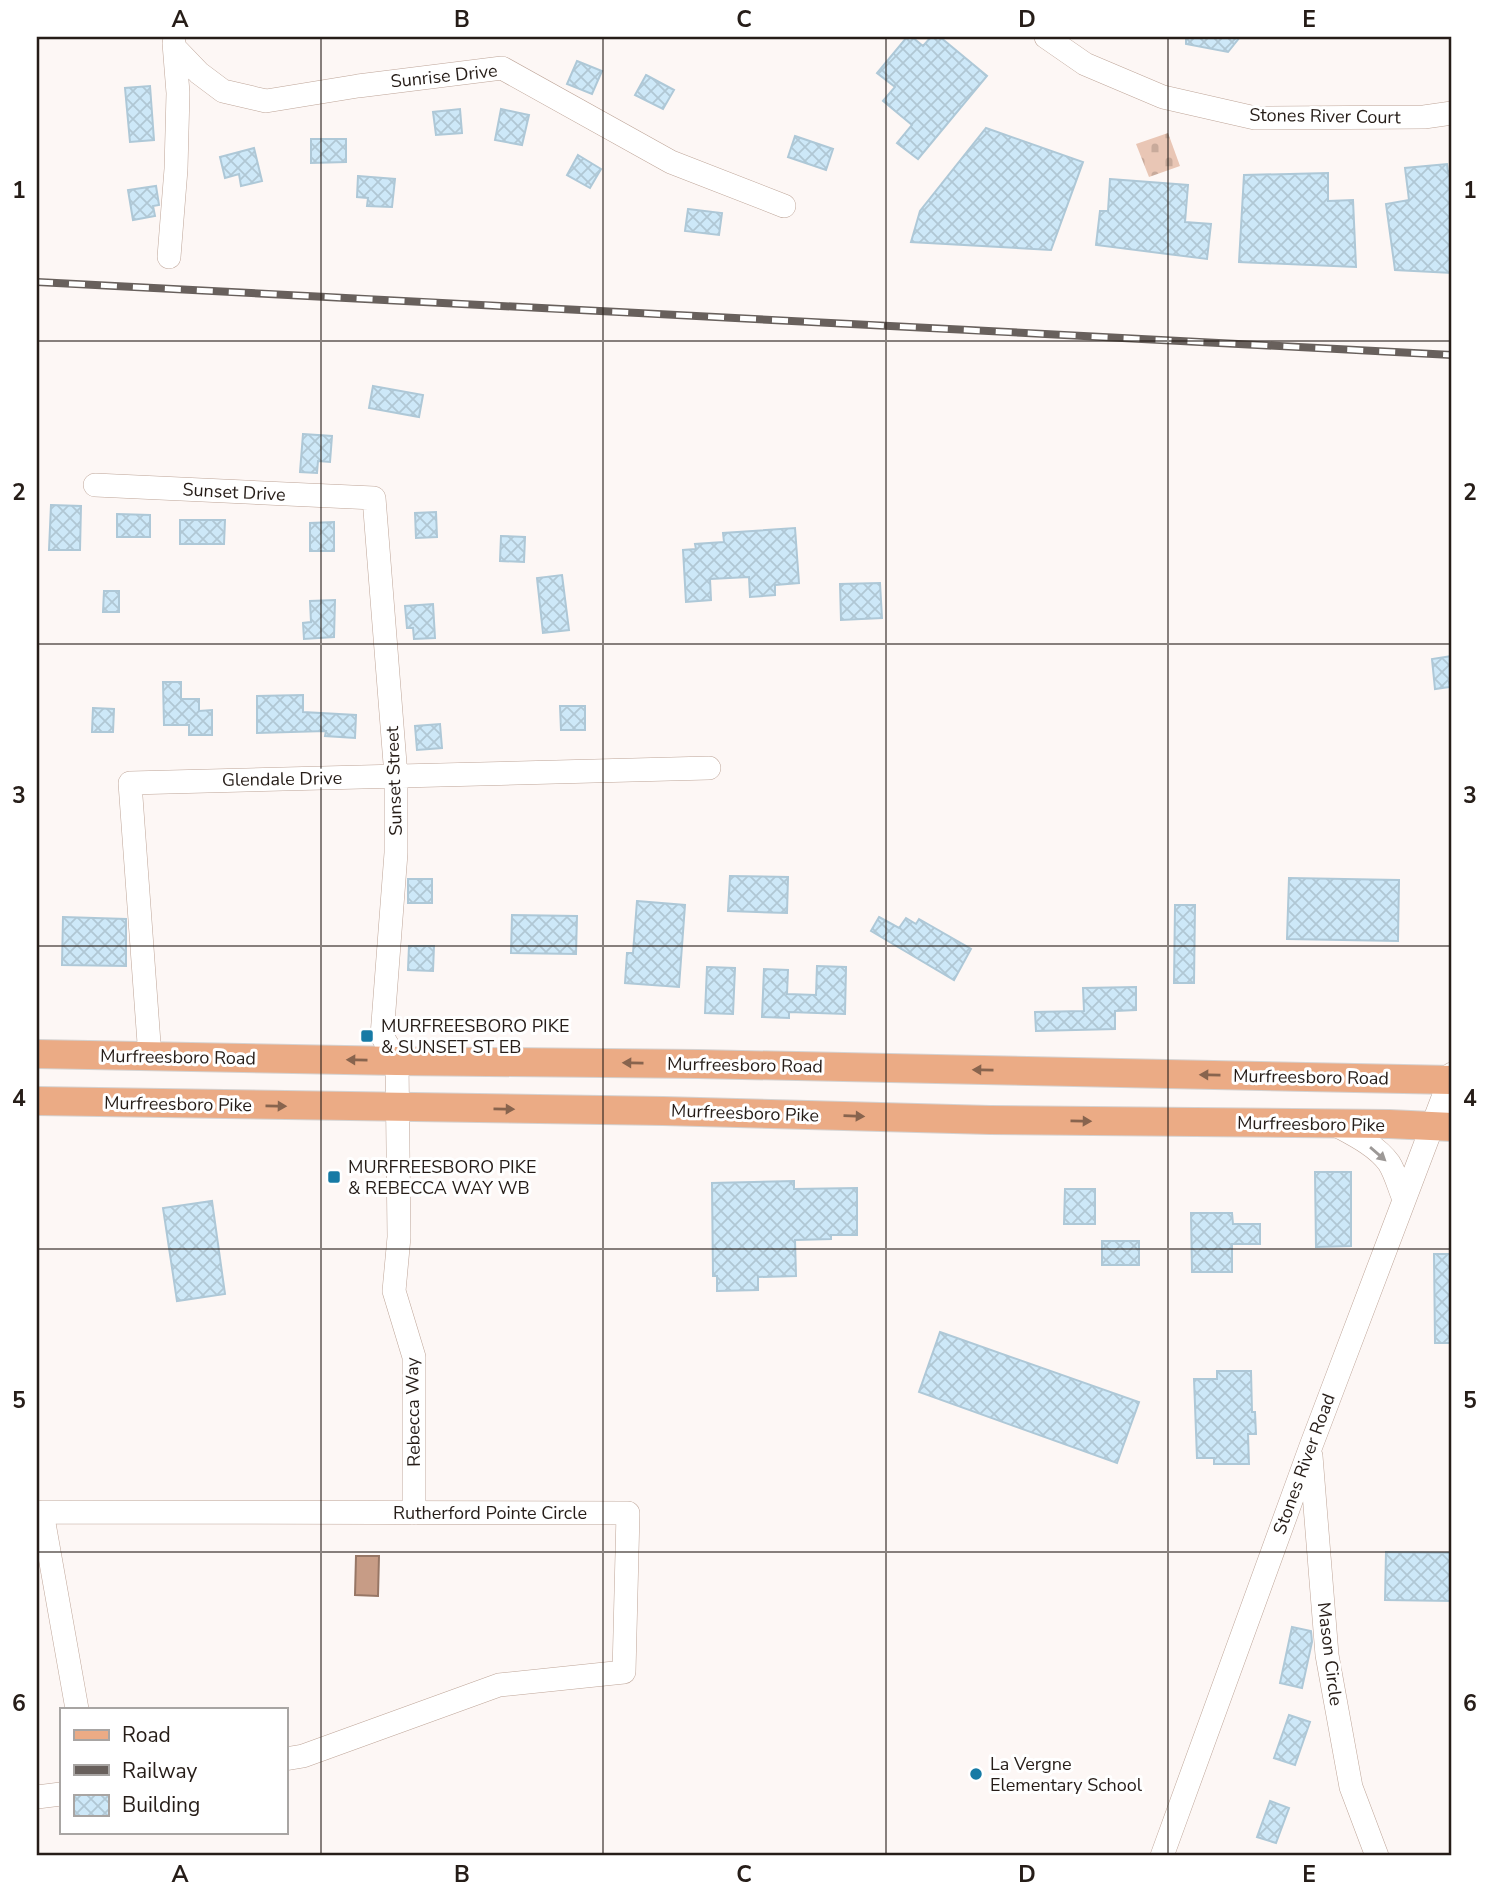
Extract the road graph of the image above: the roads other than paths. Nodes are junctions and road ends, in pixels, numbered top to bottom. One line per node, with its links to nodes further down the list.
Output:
1 (1046, 37): 3 (street, Stones River Court)
2 (173, 42): 4 (street, Sunrise Drive); 5 (street, Sunrise Drive)
3 (1452, 113)
4 (785, 206)
5 (170, 257)
6 (95, 485): 7 (street, Sunset Drive)
7 (374, 498): 9 (street, Sunset Street)
8 (709, 768): 9 (street, Glendale Drive)
9 (396, 776): 11 (street, Glendale Drive); 12 (street, Sunset Street)
10 (37, 1054): 11 (main road, Murfreesboro Road)
11 (150, 1057): 12 (main road, Murfreesboro Road, one-way to 11)
12 (397, 1061): 13 (main road, Murfreesboro Road, one-way to 12); 15 (street, Rebecca Way)
13 (1452, 1078): 17 (street, Stones River Road)
14 (37, 1101): 15 (main road, Murfreesboro Pike, one-way to 15)
15 (397, 1107): 16 (main road, Murfreesboro Pike, one-way to 16); 20 (street, Rebecca Way)
16 (1334, 1124): 17 (main road, Murfreesboro Pike); 18 (street, one-way to 18)
17 (1442, 1127): 18 (street, Stones River Road)
18 (1404, 1199): 19 (street, Stones River Road)
19 (1311, 1446): 25 (street, Stones River Road); 26 (street, Mason Circle)
20 (414, 1513): 21 (street, Rutherford Pointe Circle); 22 (street, Rutherford Pointe Circle)
21 (77, 1708)
22 (287, 1759)
23 (60, 1794): 24 (street)
24 (37, 1797)
25 (1162, 1856)
26 (1377, 1856)

